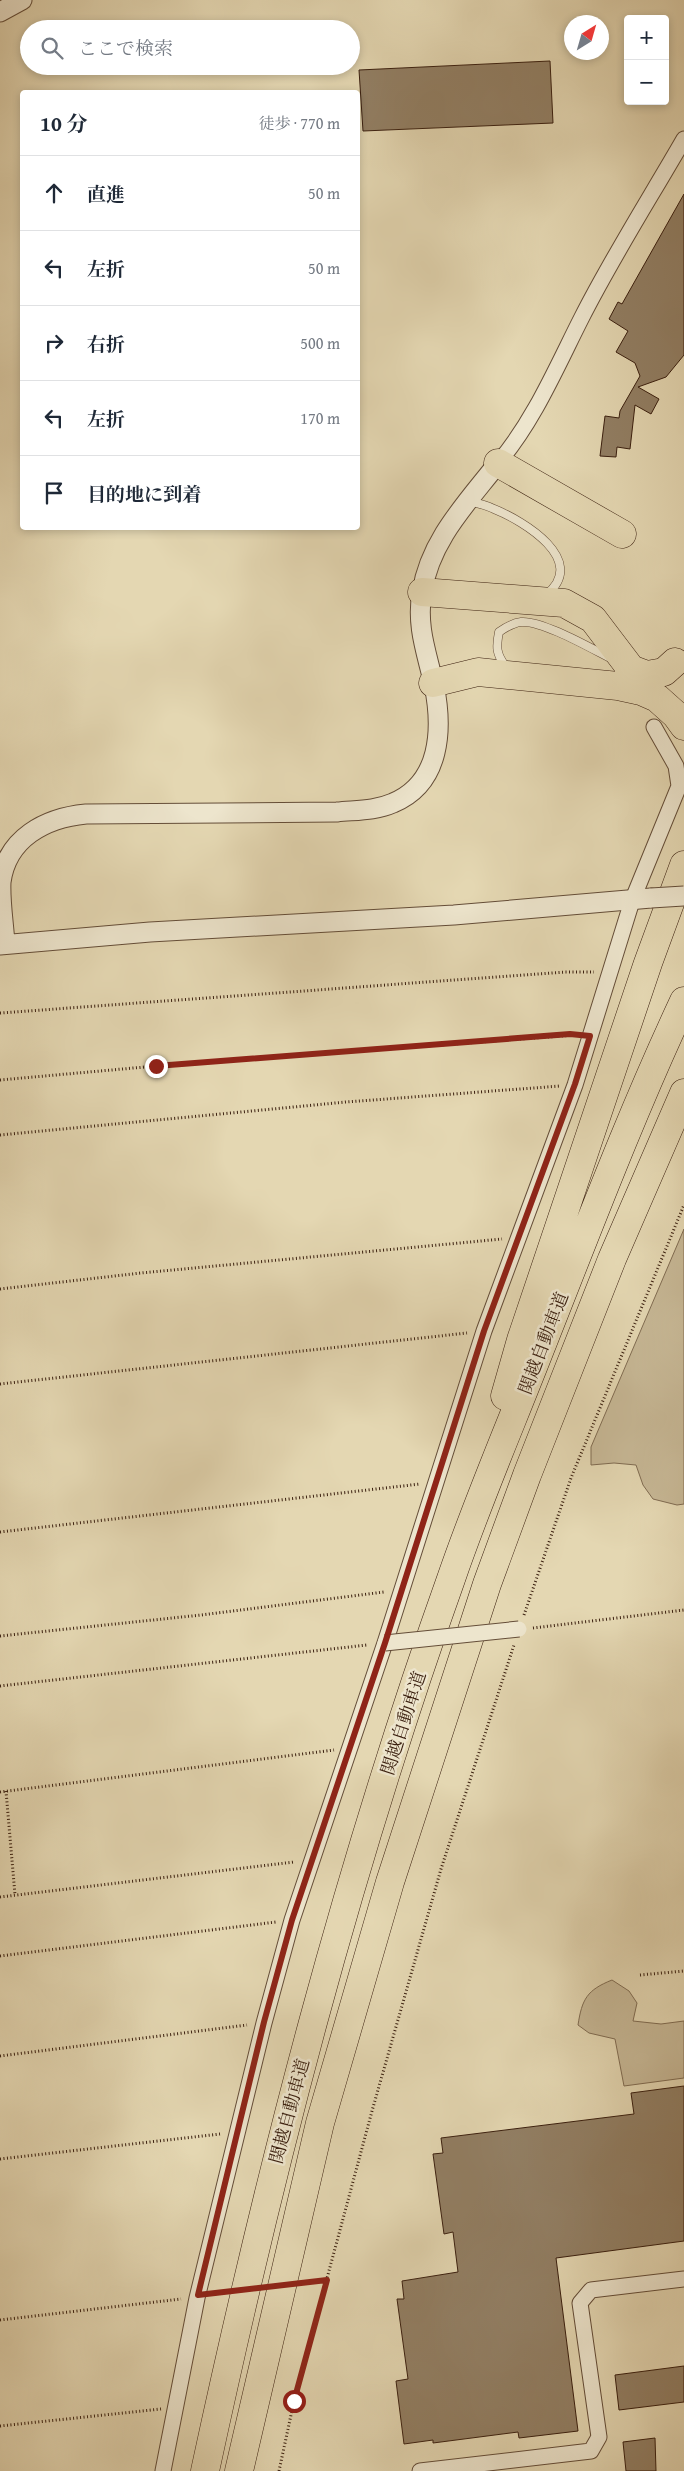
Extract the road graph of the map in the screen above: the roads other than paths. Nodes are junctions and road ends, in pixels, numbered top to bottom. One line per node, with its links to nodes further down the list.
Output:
1 (22, 0): 2 (street)
2 (0, 12)
3 (684, 139): 4 (street)
4 (498, 463): 5 (street); 6 (highway)
5 (468, 501): 7 (street); 8 (lane)
6 (622, 534)
7 (422, 592): 8 (highway); 12 (street)
8 (537, 601): 10 (highway)
9 (675, 662): 10 (highway)
10 (630, 669): 11 (lane)
11 (523, 676): 12 (highway); 14 (highway)
12 (433, 683): 18 (street)
13 (654, 726): 17 (street)
14 (684, 726)
15 (684, 864): 21 (highway)
16 (684, 896): 17 (street, bridge)
17 (641, 899): 18 (street); 23 (street)
18 (3, 944)
19 (684, 1001): 21 (highway, 関越自動車道)
20 (684, 1093): 27 (highway, 関越自動車道)
21 (451, 1577): 26 (highway, 関越自動車道)
22 (519, 1629): 23 (street, bridge)
23 (385, 1643): 25 (street)
24 (684, 2279): 28 (street)
25 (162, 2471)
26 (205, 2471)
27 (239, 2471)
28 (420, 2471)

